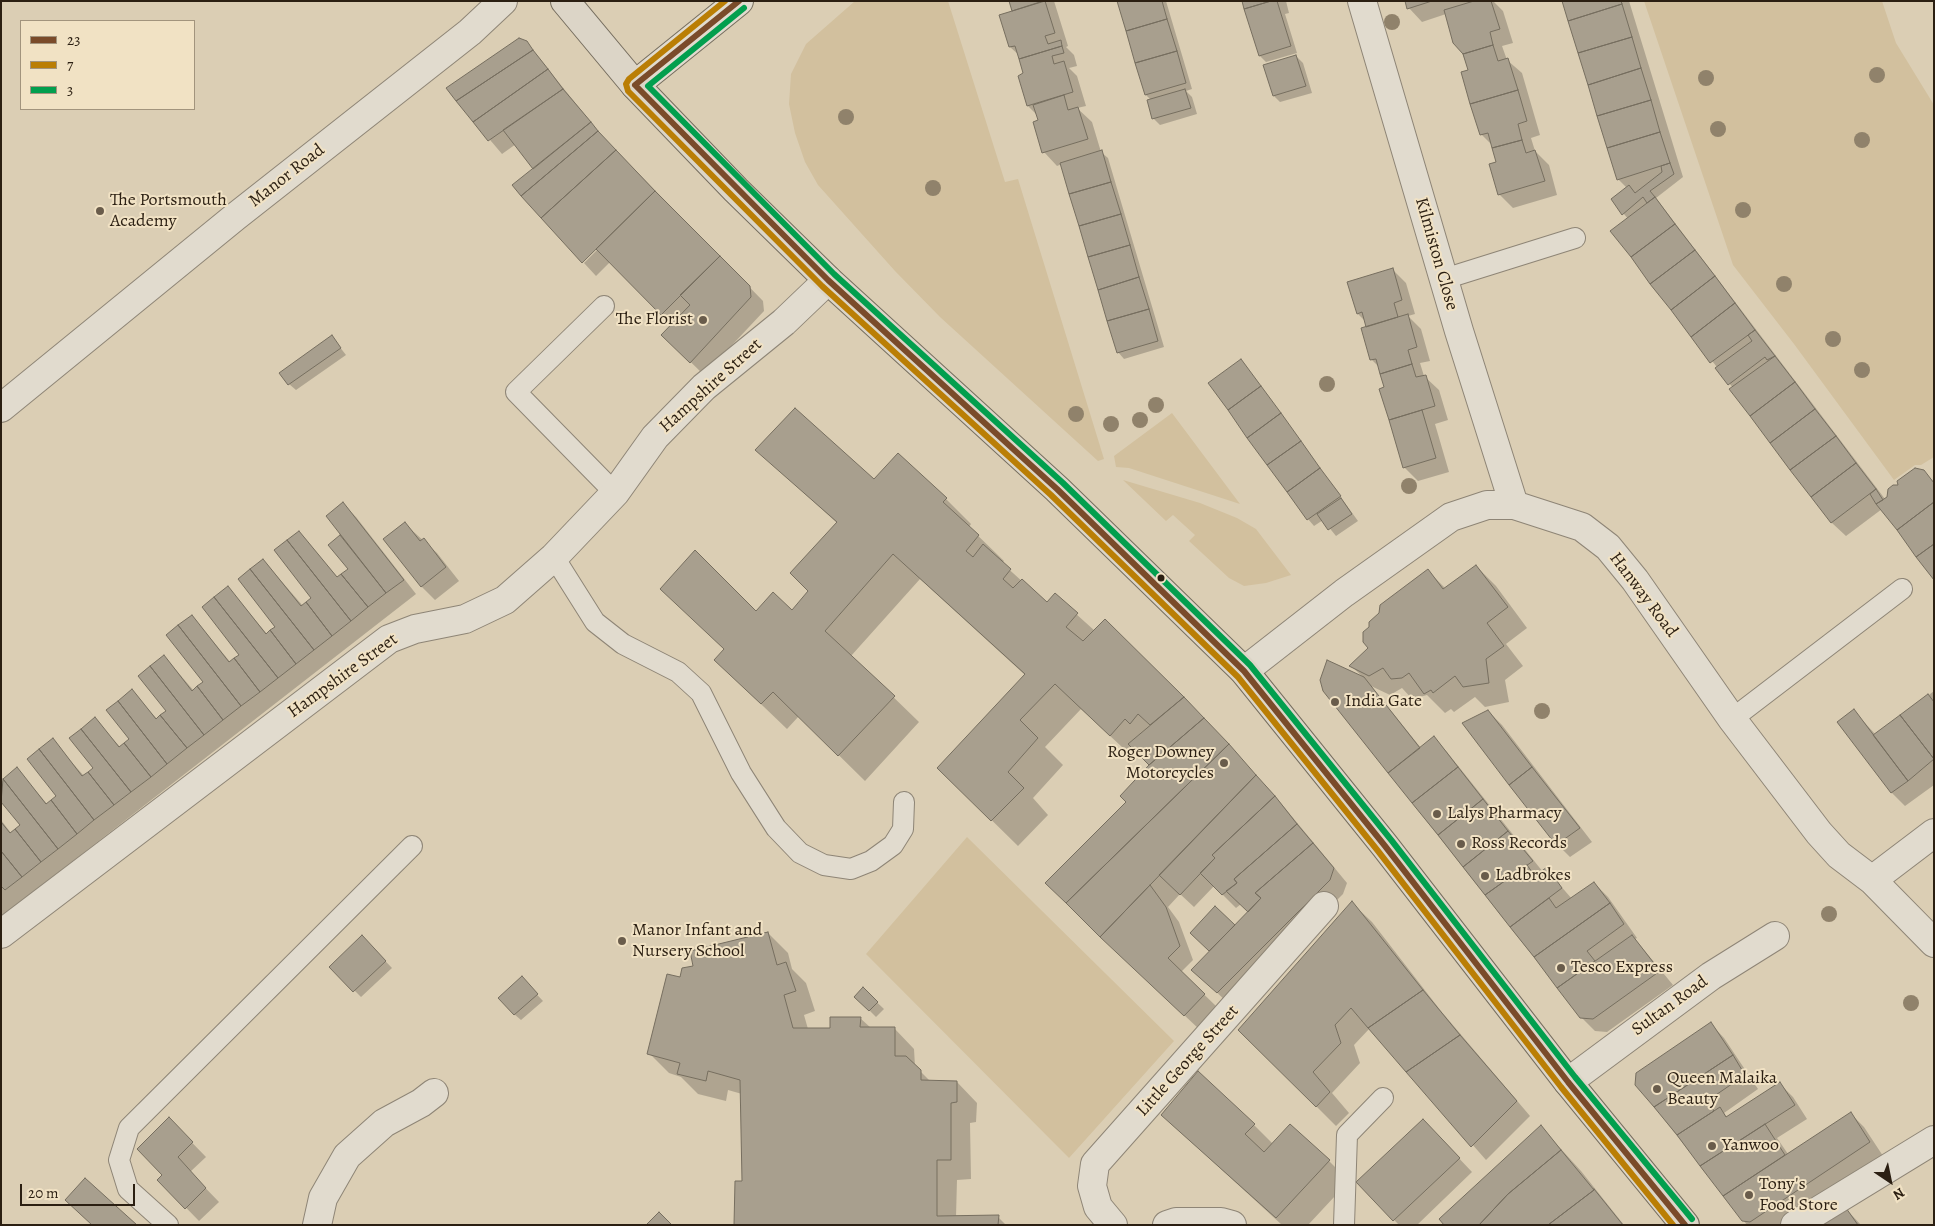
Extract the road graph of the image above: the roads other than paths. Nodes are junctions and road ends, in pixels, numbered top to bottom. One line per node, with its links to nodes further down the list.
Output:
1 (503, 1): 10 (street, Manor Road)
2 (565, 1): 5 (main road)
3 (739, 1): 5 (street)
4 (1362, 1): 8 (street, Kilmiston Close)
5 (634, 85): 7 (main road)
6 (1575, 238): 8 (lane)
7 (828, 280): 11 (street, Hampshire Street); 15 (main road)
8 (1444, 280): 12 (street, Kilmiston Close)
9 (604, 306): 11 (lane)
10 (1, 408)
11 (614, 493): 13 (street, Hampshire Street)
12 (1514, 505): 15 (street, Hanway Road); 16 (street, Hanway Road)
13 (554, 557): 17 (lane); 22 (street, Hampshire Street)
14 (1902, 589): 16 (lane)
15 (1244, 671): 25 (main road)
16 (1732, 718): 20 (street, Hanway Road)
17 (904, 802)
18 (1934, 833): 20 (street)
19 (412, 846): 29 (lane)
20 (1872, 880): 24 (street, Hanway Road)
21 (1324, 906): 31 (street, Little George Street)
22 (1, 934)
23 (1775, 936): 25 (street, Sultan Road)
24 (1934, 944)
25 (1568, 1082): 35 (main road)
26 (434, 1093): 30 (street)
27 (1383, 1098): 34 (lane)
28 (1934, 1140): 36 (street)
29 (168, 1225)
30 (316, 1225)
31 (1113, 1225)
32 (1167, 1225): 33 (street)
33 (1232, 1225)
34 (1344, 1225)
35 (1685, 1225)
36 (1795, 1225)

